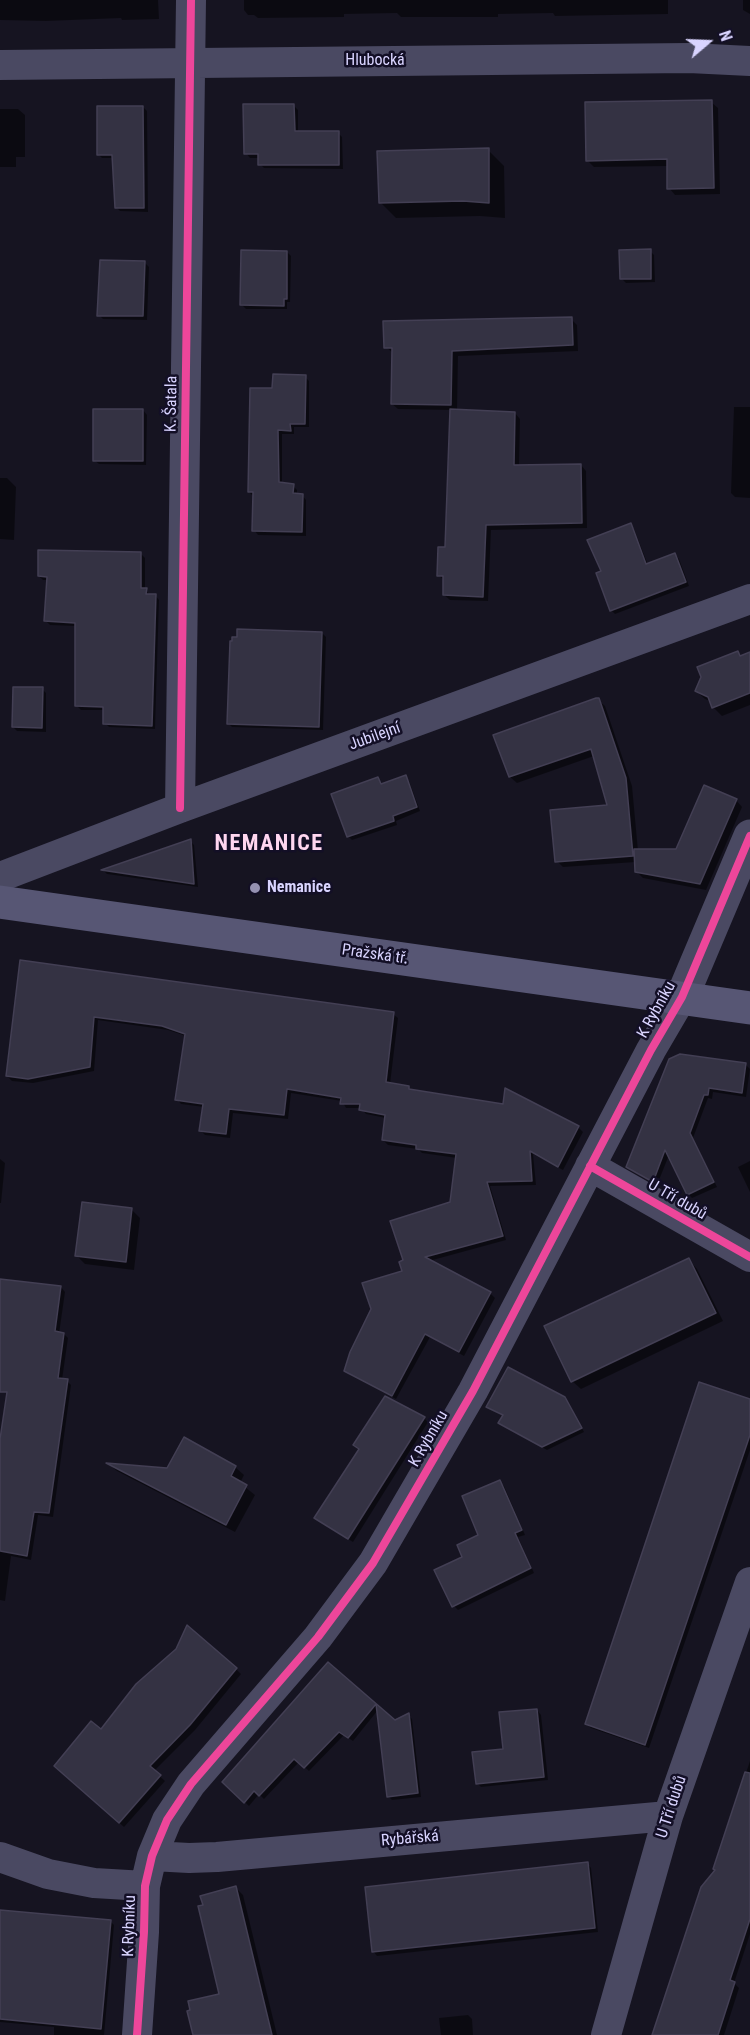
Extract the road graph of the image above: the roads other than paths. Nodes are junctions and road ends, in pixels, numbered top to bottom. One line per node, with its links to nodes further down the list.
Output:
1 (191, 0): 3 (street, K. Šatala)
2 (750, 61): 3 (street, Hlubocká)
3 (190, 62): 4 (street, Hlubocká); 6 (street, K. Šatala)
4 (0, 65)
5 (750, 599): 6 (street, Jubilejní)
6 (180, 808): 8 (street, Jubilejní)
7 (750, 836): 10 (street, K Rybníku)
8 (0, 877)
9 (0, 902): 10 (main road, Pražská tř.)
10 (682, 997): 11 (main road, Pražská tř.); 12 (street, K Rybníku)
11 (750, 1008)
12 (590, 1166): 13 (street, U Tří dubů); 16 (street, K Rybníku)
13 (750, 1257)
14 (750, 1582): 15 (street, U Tří dubů)
15 (668, 1816): 16 (street, Rybářská); 20 (street, U Tří dubů)
16 (152, 1856): 18 (street, K Rybníku)
17 (0, 1857): 18 (street)
18 (145, 1886): 19 (street, K Rybníku)
19 (137, 2035)
20 (606, 2035)

